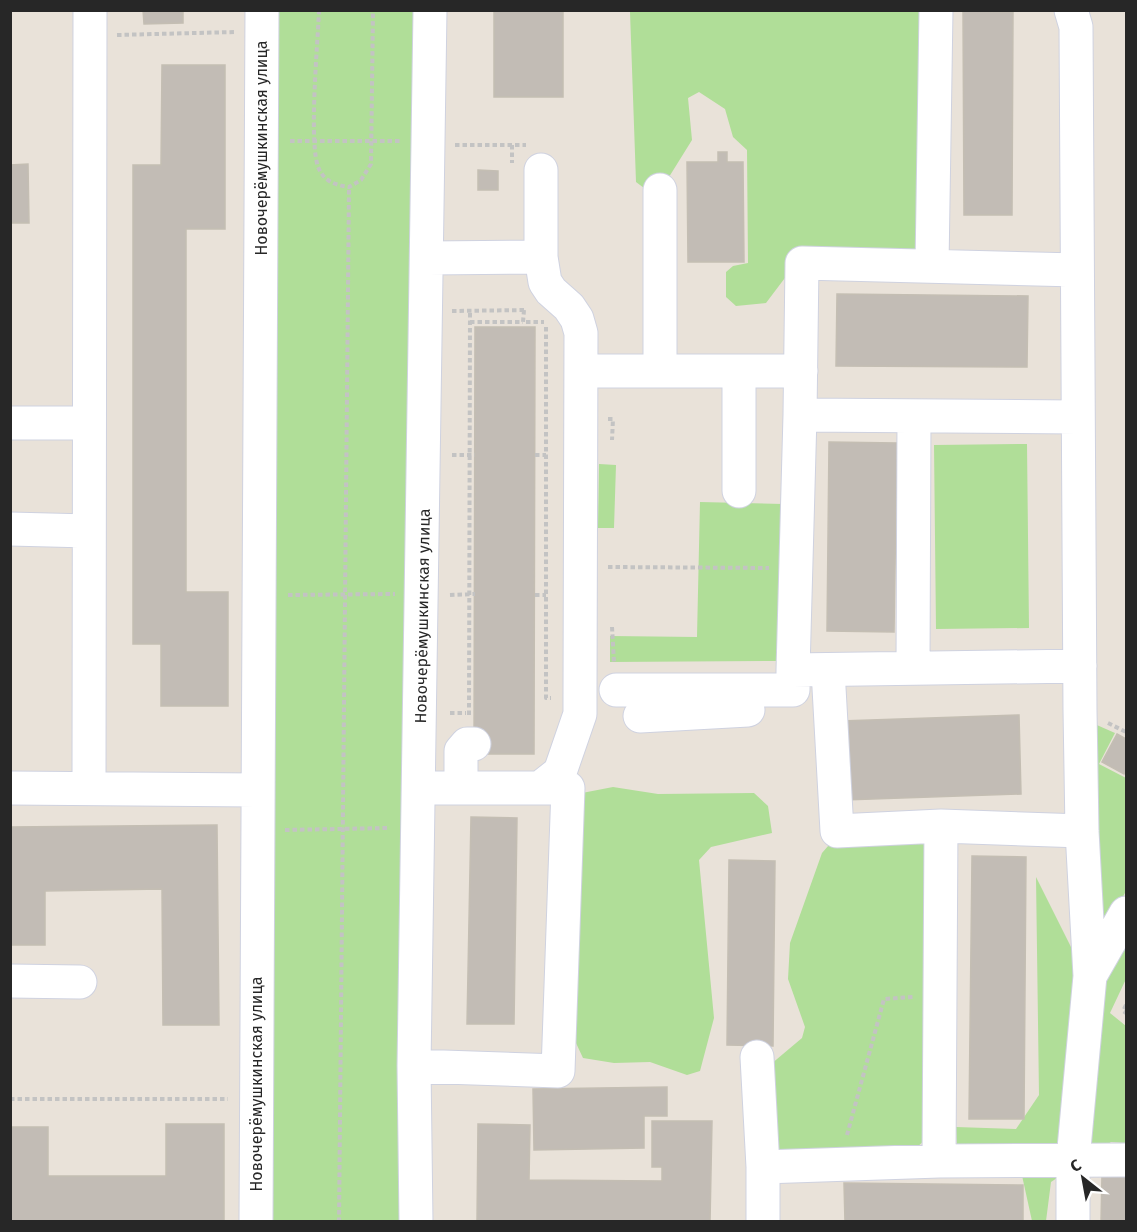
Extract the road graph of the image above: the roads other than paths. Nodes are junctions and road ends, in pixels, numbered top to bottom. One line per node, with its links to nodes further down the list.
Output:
1 (262, 10): 37 (street, Новочерёмушкинская улица)
2 (430, 10): 8 (street, Новочерёмушкинская улица)
3 (936, 10): 10 (street)
4 (1071, 10): 11 (street)
5 (90, 23): 20 (street)
6 (538, 158): 9 (street)
7 (660, 190): 13 (street)
8 (428, 258): 9 (street); 34 (street, Новочерёмушкинская улица)
9 (541, 258): 12 (street)
10 (932, 266): 11 (street); 15 (street)
11 (1077, 270): 18 (street)
12 (581, 371): 13 (street); 36 (street)
13 (660, 371): 14 (street)
14 (739, 371): 15 (street); 21 (street)
15 (801, 371): 16 (street)
16 (800, 415): 17 (street); 27 (street)
17 (914, 416): 18 (street); 25 (street)
18 (1077, 417): 24 (street)
19 (10, 423): 20 (street)
20 (89, 423): 23 (street)
21 (739, 491)
22 (10, 529): 23 (street)
23 (89, 531): 33 (street)
24 (1080, 666): 25 (street); 39 (street)
25 (913, 668): 26 (street)
26 (828, 669): 27 (street); 29 (street)
27 (793, 670): 28 (street)
28 (616, 690)
29 (830, 706): 30 (street); 38 (street)
30 (640, 716)
31 (471, 734): 35 (street)
32 (10, 788): 33 (street)
33 (89, 788): 37 (street)
34 (420, 788): 35 (street); 45 (street, Новочерёмушкинская улица)
35 (461, 788): 36 (street)
36 (540, 788): 45 (street)
37 (256, 790): 50 (street, Новочерёмушкинская улица)
38 (941, 826): 39 (street); 48 (street)
39 (1082, 831): 41 (street)
40 (1126, 913): 41 (street)
41 (1090, 976): 46 (street)
42 (10, 981): 43 (street)
43 (80, 982)
44 (757, 1057): 49 (street)
45 (414, 1066): 51 (street, Новочерёмушкинская улица)
46 (1073, 1159): 47 (street); 48 (street); 53 (street)
47 (1126, 1160)
48 (939, 1161): 49 (street)
49 (763, 1167): 52 (street)
50 (256, 1221)
51 (416, 1221)
52 (763, 1221)
53 (1073, 1221)

